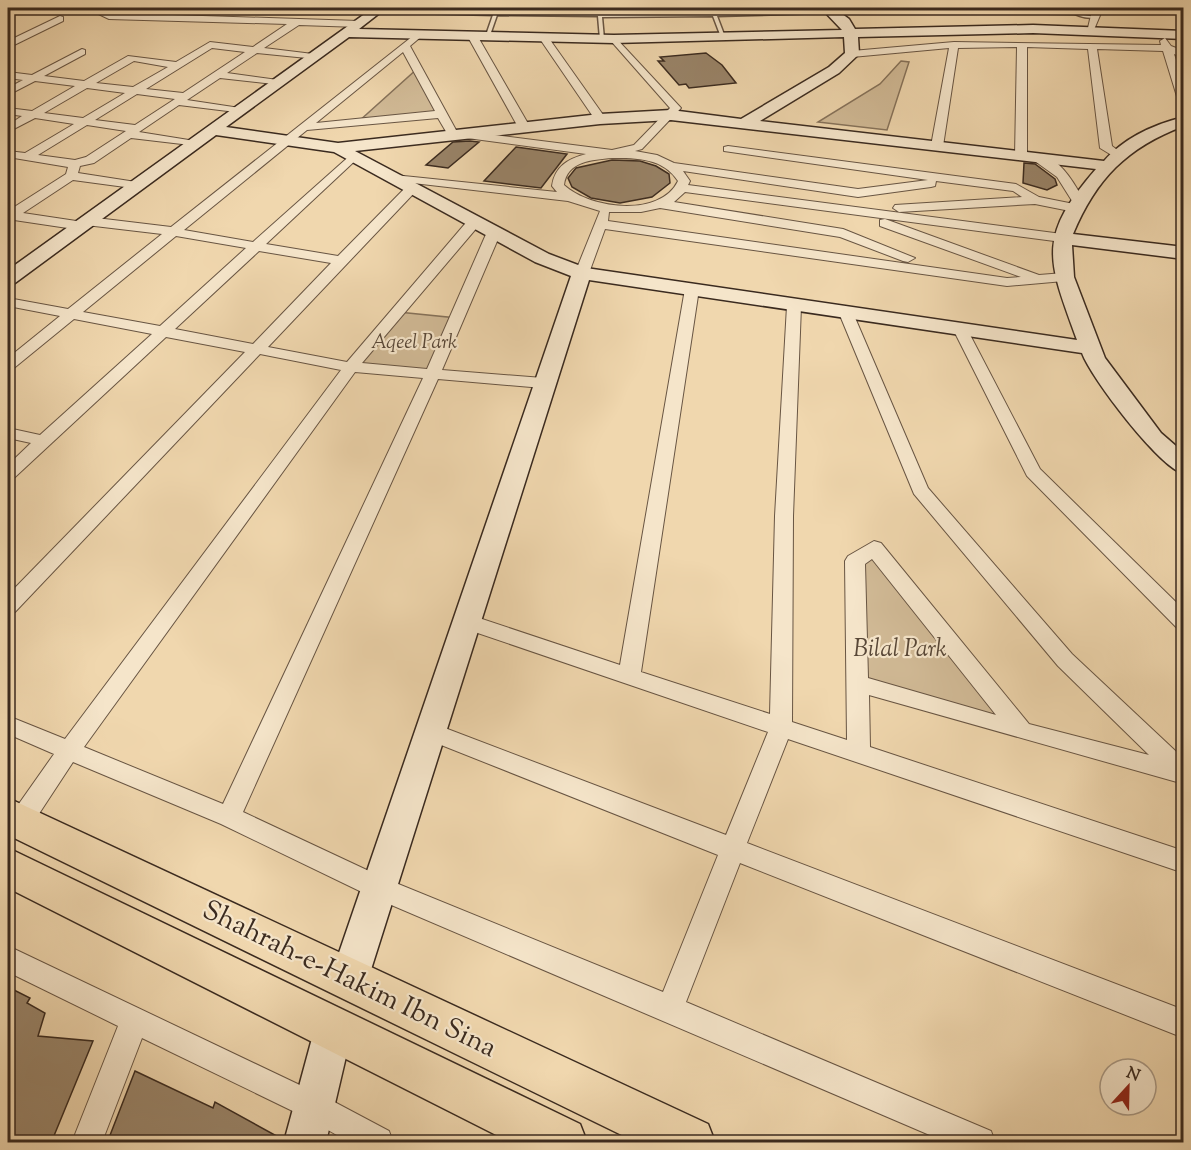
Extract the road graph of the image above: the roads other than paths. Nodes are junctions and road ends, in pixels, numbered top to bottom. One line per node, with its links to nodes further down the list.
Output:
1 (91, 8): 14 (street)
2 (174, 8): 14 (street)
3 (886, 8): 9 (lane)
4 (1066, 8): 17 (lane)
5 (1101, 8): 6 (street); 17 (street)
6 (1116, 8)
7 (1141, 8): 10 (street)
8 (378, 9): 11 (lane); 18 (street)
9 (830, 10): 12 (lane); 20 (street)
10 (1184, 10)
11 (495, 14): 13 (lane); 24 (lane)
12 (714, 14): 13 (lane); 23 (lane)
13 (600, 16): 26 (lane)
14 (164, 18): 16 (street)
15 (60, 19): 28 (street)
16 (297, 22): 18 (street); 33 (street)
17 (1092, 23): 19 (street); 20 (street)
18 (353, 28): 21 (street); 37 (street)
19 (1160, 33): 22 (street); 32 (street)
20 (852, 34): 23 (street); 35 (street)
21 (418, 35): 24 (street); 31 (street)
22 (1184, 35)
23 (723, 37): 26 (street)
24 (480, 38): 25 (street); 58 (street)
25 (545, 39): 26 (street); 52 (street)
26 (608, 39): 53 (street)
27 (1022, 44): 29 (street); 30 (street); 71 (street)
28 (8, 45)
29 (954, 45): 35 (street); 65 (street)
30 (1092, 45): 32 (street); 72 (street)
31 (405, 46): 51 (street); 57 (street)
32 (1169, 48): 36 (street); 47 (street)
33 (256, 50): 37 (street); 38 (street); 40 (street)
34 (82, 52): 41 (street)
35 (852, 54): 56 (street)
36 (1184, 55)
37 (313, 57): 42 (street)
38 (177, 65): 43 (street); 44 (street)
39 (8, 75): 41 (street)
40 (219, 75): 42 (street); 46 (street)
41 (36, 77): 43 (street); 45 (street)
42 (278, 83): 49 (street)
43 (85, 84): 44 (street); 50 (street)
44 (136, 90): 46 (street); 55 (street)
45 (8, 92)
46 (182, 100): 49 (street); 61 (street)
47 (1184, 103)
48 (8, 111): 50 (street)
49 (240, 111): 60 (street)
50 (32, 114): 55 (street); 59 (street)
51 (441, 114): 57 (street); 62 (street)
52 (600, 119): 53 (street); 58 (street)
53 (679, 119): 56 (street); 68 (street)
54 (1184, 121): 72 (street)
55 (85, 122): 61 (street); 70 (street)
56 (745, 123): 65 (street)
57 (308, 127): 63 (street)
58 (524, 127): 62 (street)
59 (8, 129)
60 (213, 130): 63 (street); 64 (street)
61 (133, 132): 64 (street); 74 (street)
62 (452, 134): 67 (street); 68 (street)
63 (287, 141): 67 (street); 91 (street)
64 (195, 144): 77 (street)
65 (937, 146): 71 (street)
66 (728, 149): 76 (street)
67 (346, 152): 75 (street); 95 (street)
68 (612, 153): 73 (street); 81 (street)
69 (8, 154): 70 (street)
70 (27, 157): 74 (street)
71 (1028, 157): 72 (street); 84 (street)
72 (1114, 161): 84 (street)
73 (672, 166): 79 (street); 80 (street)
74 (73, 170): 77 (street); 87 (street)
75 (396, 178): 78 (street); 81 (street)
76 (952, 180): 80 (street); 82 (street)
77 (136, 186): 89 (street)
78 (413, 187): 88 (street); 97 (street)
79 (683, 188): 83 (street); 86 (street)
80 (858, 193): 86 (street)
81 (568, 197): 85 (street)
82 (1035, 200): 84 (street); 86 (street)
83 (660, 204): 85 (street); 93 (street)
84 (1076, 205): 94 (street)
85 (606, 209): 90 (street)
86 (852, 211): 93 (street); 94 (street); 101 (street)
87 (9, 216): 89 (street)
88 (475, 221): 92 (street); 113 (street)
89 (84, 224): 91 (street); 102 (street)
90 (600, 224): 98 (street); 99 (street)
91 (176, 232): 95 (street); 107 (street)
92 (494, 232): 99 (street); 114 (street)
93 (843, 233): 98 (street)
94 (1062, 238): 96 (street); 100 (street)
95 (256, 245): 97 (street); 109 (street)
96 (1184, 253)
97 (341, 261): 111 (street)
98 (940, 271): 101 (street)
99 (582, 273): 103 (street); 115 (street)
100 (1065, 277): 101 (street); 110 (street)
101 (1038, 278)
102 (8, 279)
103 (692, 289): 105 (street); 123 (street)
104 (8, 302): 107 (street)
105 (794, 306): 106 (street); 126 (street)
106 (846, 313): 108 (street); 131 (street)
107 (71, 314): 109 (street); 112 (street)
108 (960, 330): 110 (street); 122 (street)
109 (165, 332): 111 (street); 117 (street)
110 (1091, 348): 118 (street)
111 (258, 350): 113 (street); 120 (street)
112 (8, 366)
113 (351, 367): 114 (street); 129 (street)
114 (433, 373): 115 (street); 132 (street)
115 (543, 383): 121 (street)
116 (8, 433): 117 (street)
117 (44, 441): 119 (street)
118 (1184, 466)
119 (8, 474)
120 (8, 607)
121 (467, 622): 123 (street); 127 (street)
122 (1184, 623)
123 (629, 677): 126 (street)
124 (858, 684): 128 (street); 128 (street); 130 (street)
125 (8, 725): 129 (street)
126 (781, 727): 130 (street); 134 (street)
127 (429, 731): 134 (street); 137 (street)
128 (1022, 731): 131 (street)
129 (69, 750): 132 (street); 133 (street)
130 (859, 753): 135 (street)
131 (1183, 773)
132 (229, 817): 137 (street)
133 (14, 819): 139 (highway, Shahrah-e-Hakim Ibn Sina)
134 (731, 850): 140 (street); 142 (street)
135 (1184, 862)
136 (8, 867): 143 (highway, Shahrah-e-Hakim Ibn Sina)
137 (377, 887): 139 (street); 140 (street)
138 (8, 959): 141 (street)
139 (349, 980): 145 (highway, Shahrah-e-Hakim Ibn Sina)
140 (670, 1009): 149 (street)
141 (134, 1022): 144 (street); 146 (street)
142 (1184, 1024)
143 (333, 1031): 144 (street); 148 (highway, Shahrah-e-Hakim Ibn Sina)
144 (310, 1125): 147 (street)
145 (684, 1138)
146 (87, 1143)
147 (378, 1143)
148 (562, 1143)
149 (980, 1143)

